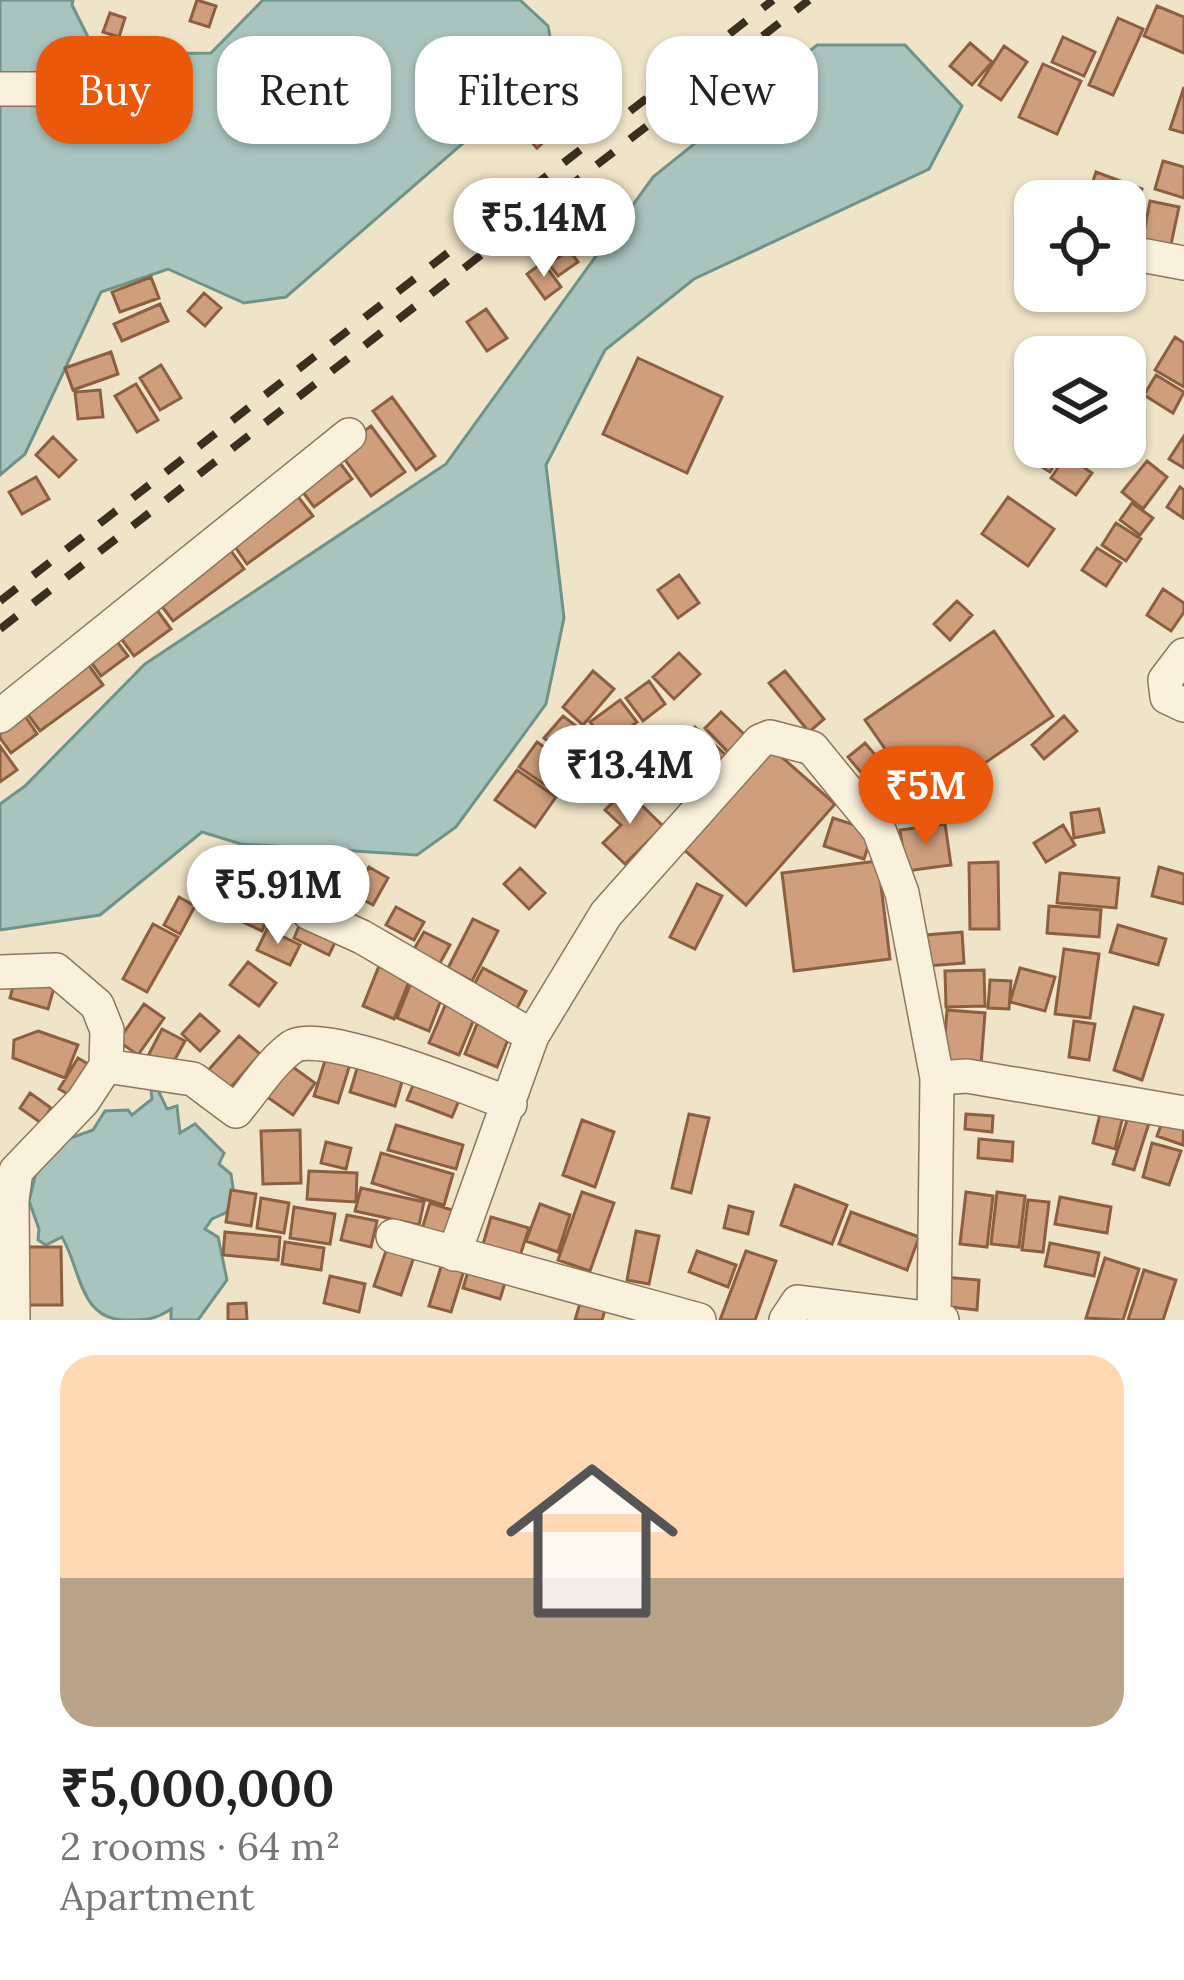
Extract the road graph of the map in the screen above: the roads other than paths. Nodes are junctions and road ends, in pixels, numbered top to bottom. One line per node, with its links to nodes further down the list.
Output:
1 (0, 89): 2 (street)
2 (36, 89)
3 (1146, 256): 4 (street)
4 (1184, 263)
5 (349, 435): 8 (street)
6 (1184, 655): 7 (street)
7 (1184, 705)
8 (0, 716)
9 (308, 913): 11 (street)
10 (0, 972): 12 (street)
11 (532, 1036): 13 (street); 14 (street)
12 (106, 1066): 14 (street); 18 (street)
13 (937, 1078): 15 (street); 21 (street)
14 (510, 1104): 17 (street)
15 (1184, 1112)
16 (393, 1236): 17 (street)
17 (454, 1254): 19 (street)
18 (13, 1320)
19 (699, 1320)
20 (786, 1320): 21 (street)
21 (938, 1320)

